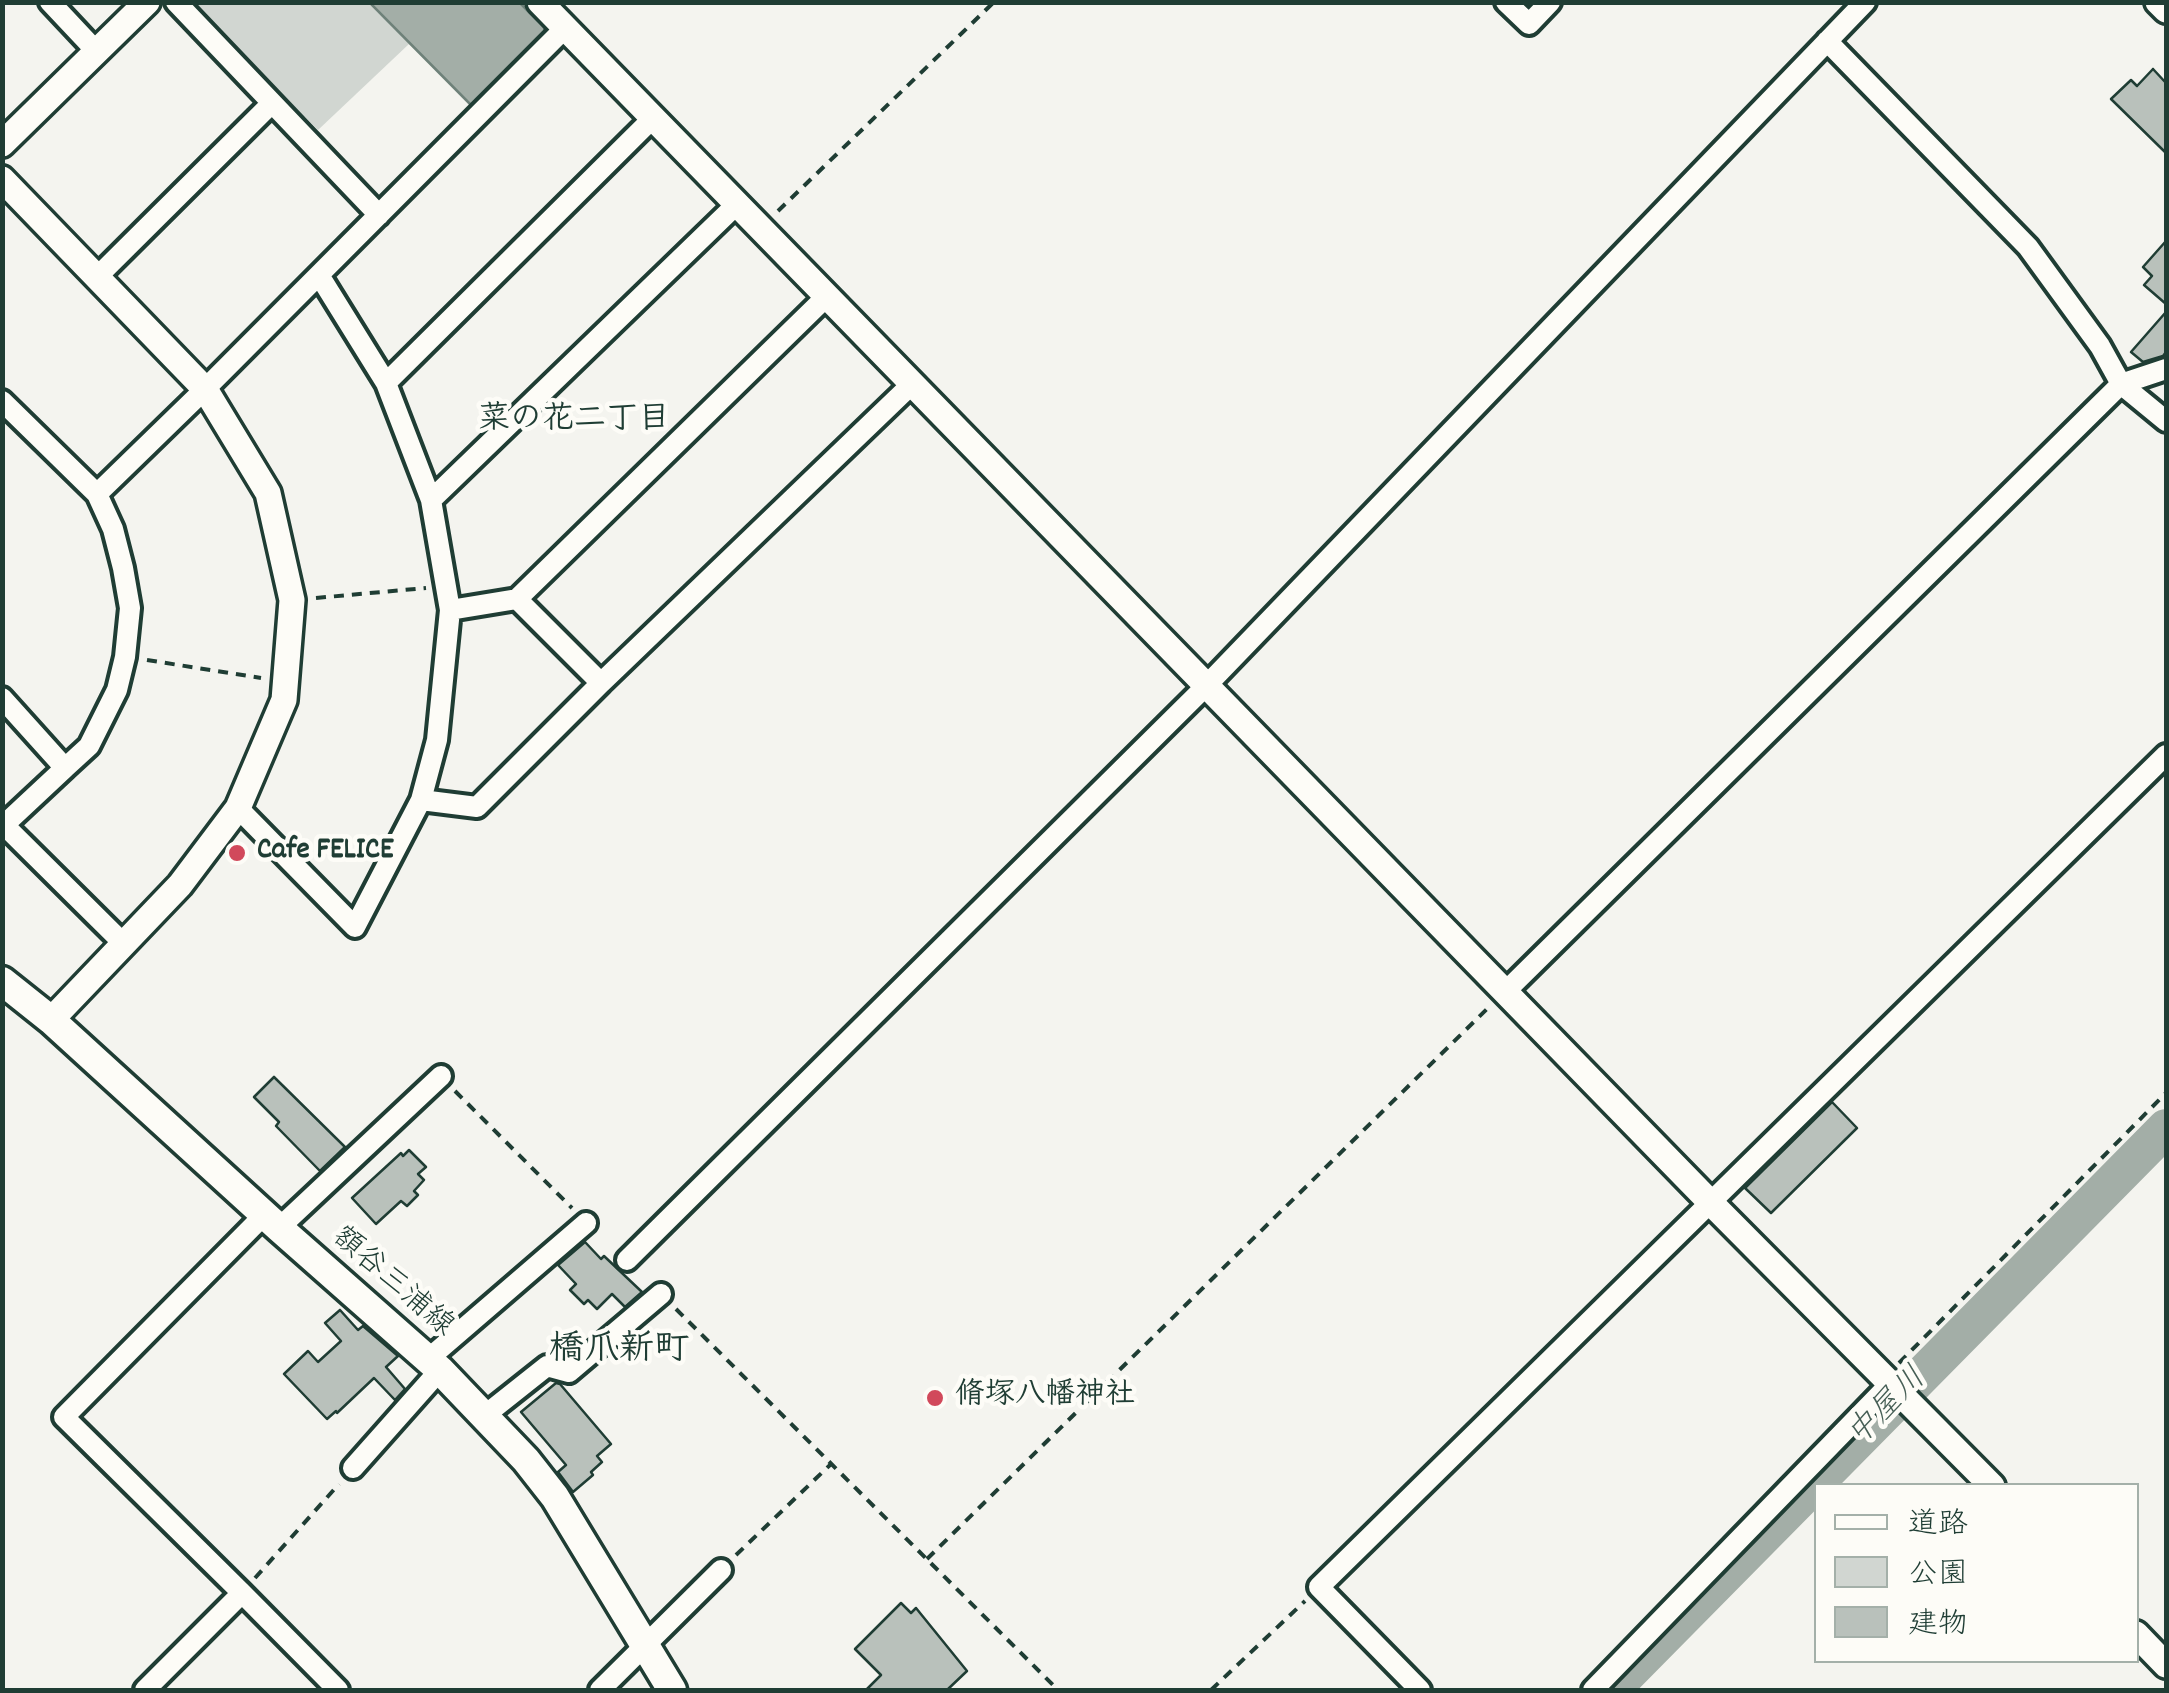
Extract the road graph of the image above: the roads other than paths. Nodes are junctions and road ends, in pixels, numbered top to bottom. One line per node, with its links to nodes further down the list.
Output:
1 (50, 2): 12 (street)
2 (147, 2): 12 (street)
3 (176, 2): 13 (street)
4 (540, 2): 10 (street)
5 (1506, 2): 6 (street)
6 (1550, 2)
7 (1865, 2): 11 (street)
8 (2158, 2): 9 (street)
9 (2166, 10)
10 (565, 28): 14 (street); 18 (street)
11 (1827, 42): 25 (street); 34 (street)
12 (97, 52): 15 (street)
13 (272, 103): 18 (street); 20 (street)
14 (653, 118): 17 (street); 23 (street)
15 (2, 144)
16 (2, 179): 20 (street)
17 (737, 204): 21 (street); 30 (street)
18 (379, 215): 19 (street)
19 (319, 275): 23 (street); 26 (street)
20 (97, 277): 26 (street)
21 (826, 296): 24 (street); 31 (street)
22 (2166, 368): 25 (street)
23 (386, 383): 30 (street)
24 (912, 384): 33 (street); 34 (street)
25 (2121, 384): 28 (street); 42 (street)
26 (204, 390): 29 (street); 39 (street)
27 (2, 401): 29 (street)
28 (2166, 421)
29 (97, 494): 37 (street)
30 (431, 500): 32 (street)
31 (517, 599): 32 (street); 33 (street)
32 (450, 610): 38 (street)
33 (602, 683): 38 (street)
34 (1206, 686): 42 (street); 48 (street)
35 (2, 698): 37 (street)
36 (2166, 755): 45 (street)
37 (65, 768): 40 (street)
38 (421, 800): 39 (street)
39 (238, 808): 40 (street)
40 (124, 944): 43 (street)
41 (2, 982): 43 (main road, 額谷三浦線)
42 (1506, 991): 45 (street)
43 (51, 1020): 46 (main road, 額谷三浦線)
44 (442, 1076): 46 (street)
45 (1710, 1202): 51 (street); 64 (street)
46 (272, 1221): 50 (main road, 額谷三浦線); 56 (street)
47 (586, 1223): 50 (street)
48 (628, 1260)
49 (661, 1294): 52 (street)
50 (434, 1365): 52 (main road, 額谷三浦線); 53 (street)
51 (1891, 1383): 54 (street); 65 (street)
52 (484, 1416): 58 (main road, 額谷三浦線)
53 (353, 1468)
54 (1989, 1483)
55 (721, 1570): 58 (street)
56 (242, 1592): 60 (street); 61 (street)
57 (2139, 1637): 59 (street)
58 (646, 1647): 62 (street); 63 (main road, 額谷三浦線)
59 (2166, 1665)
60 (145, 1690)
61 (338, 1690)
62 (600, 1690)
63 (672, 1690)
64 (1420, 1690)
65 (1592, 1690)

